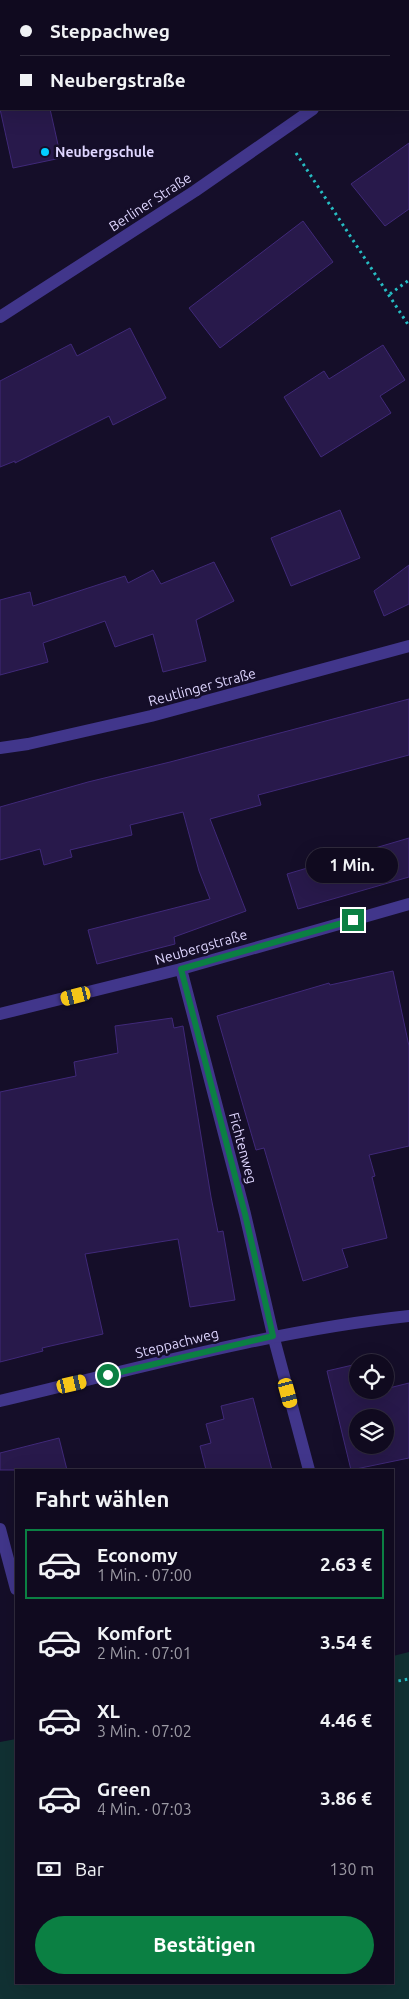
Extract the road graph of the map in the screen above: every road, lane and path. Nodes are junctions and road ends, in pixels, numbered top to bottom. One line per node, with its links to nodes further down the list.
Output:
1 (312, 110): 2 (street, Berliner Straße)
2 (282, 131): 4 (path); 5 (street, Berliner Straße)
3 (409, 280): 4 (path)
4 (390, 294): 6 (path)
5 (0, 317)
6 (409, 326)
7 (409, 646): 8 (street, Reutlinger Straße)
8 (0, 748)
9 (409, 904): 10 (street, Neubergstraße)
10 (181, 969): 11 (street, Neubergstraße); 13 (street, Fichtenweg)
11 (0, 1014)
12 (409, 1316): 13 (street, Steppachweg)
13 (273, 1336): 14 (street, Steppachweg); 15 (street)
14 (0, 1401)
15 (309, 1469)
16 (0, 1529): 17 (street)
17 (15, 1585)
18 (409, 1679): 19 (path)
19 (394, 1682)

